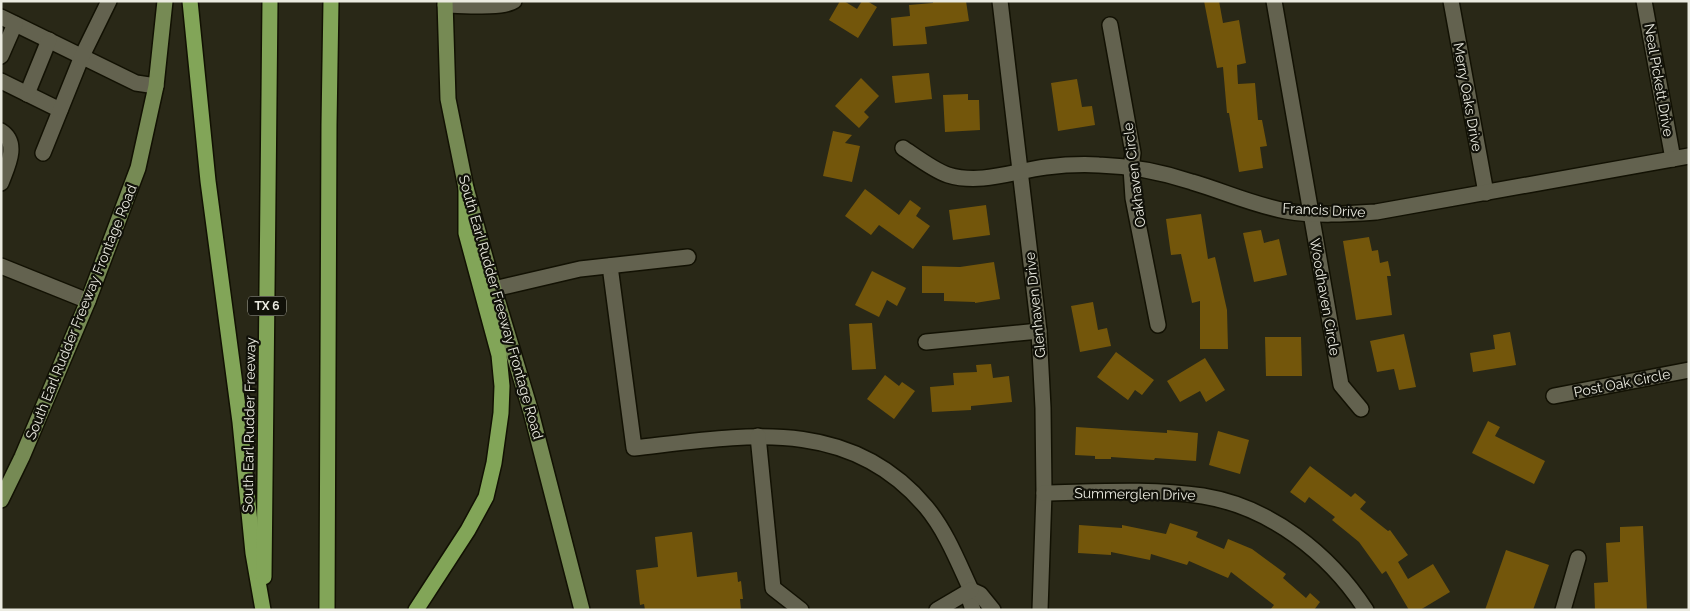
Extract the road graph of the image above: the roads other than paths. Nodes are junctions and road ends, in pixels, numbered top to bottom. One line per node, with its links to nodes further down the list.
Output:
1 (109, 1): 16 (street)
2 (165, 1): 18 (main road, South Earl Rudder Freeway Frontage Road)
3 (190, 1): 48 (highway)
4 (270, 1): 48 (highway, South Earl Rudder Freeway / TX 6)
5 (331, 1): 49 (highway)
6 (514, 1): 11 (street)
7 (1000, 1): 27 (street, Glenhaven Drive)
8 (1274, 1): 31 (street, Woodhaven Circle)
9 (1451, 1): 30 (street, Merry Oaks Drive)
10 (1644, 1): 25 (street, Neal Pickett Drive)
11 (445, 3): 29 (main road, South Earl Rudder Freeway Frontage Road)
12 (8, 21): 14 (street); 15 (street)
13 (1110, 25): 26 (street, Oakhaven Circle)
14 (49, 40): 16 (street); 19 (street)
15 (1, 56)
16 (82, 56): 18 (street); 20 (street)
17 (1, 81): 19 (street)
18 (156, 86): 36 (main road, South Earl Rudder Freeway Frontage Road)
19 (27, 94): 20 (street)
20 (60, 110): 23 (street)
21 (1, 131): 28 (street)
22 (903, 148): 27 (street, Francis Drive)
23 (43, 153)
24 (1689, 156): 25 (street, Francis Drive)
25 (1673, 159): 30 (street, Francis Drive)
26 (1131, 168): 27 (street, Francis Drive); 31 (street, Francis Drive); 37 (street, Oakhaven Circle)
27 (1020, 173): 38 (street, Glenhaven Drive)
28 (1, 183)
29 (466, 188): 35 (main road, South Earl Rudder Freeway Frontage Road); 50 (highway)
30 (1486, 193): 31 (street, Francis Drive)
31 (1310, 212): 42 (street, Woodhaven Circle)
32 (688, 258): 34 (street)
33 (1, 266): 36 (street)
34 (610, 266): 35 (street); 43 (street)
35 (494, 289): 51 (main road, South Earl Rudder Freeway Frontage Road)
36 (88, 302): 45 (main road, South Earl Rudder Freeway Frontage Road)
37 (1158, 325)
38 (1039, 331): 39 (street); 44 (street, Glenhaven Drive)
39 (926, 342)
40 (1689, 370): 41 (street, Post Oak Circle)
41 (1554, 396)
42 (1361, 409)
43 (758, 436): 47 (street); 52 (street)
44 (1044, 493): 56 (street, Glenhaven Drive); 57 (street, Summerglen Drive)
45 (1, 500)
46 (1578, 558): 58 (street)
47 (971, 590): 53 (street); 54 (street); 55 (street)
48 (264, 610)
49 (327, 610)
50 (416, 610)
51 (582, 610)
52 (801, 610)
53 (937, 610)
54 (973, 610)
55 (994, 610)
56 (1040, 610)
57 (1366, 610)
58 (1563, 610)

